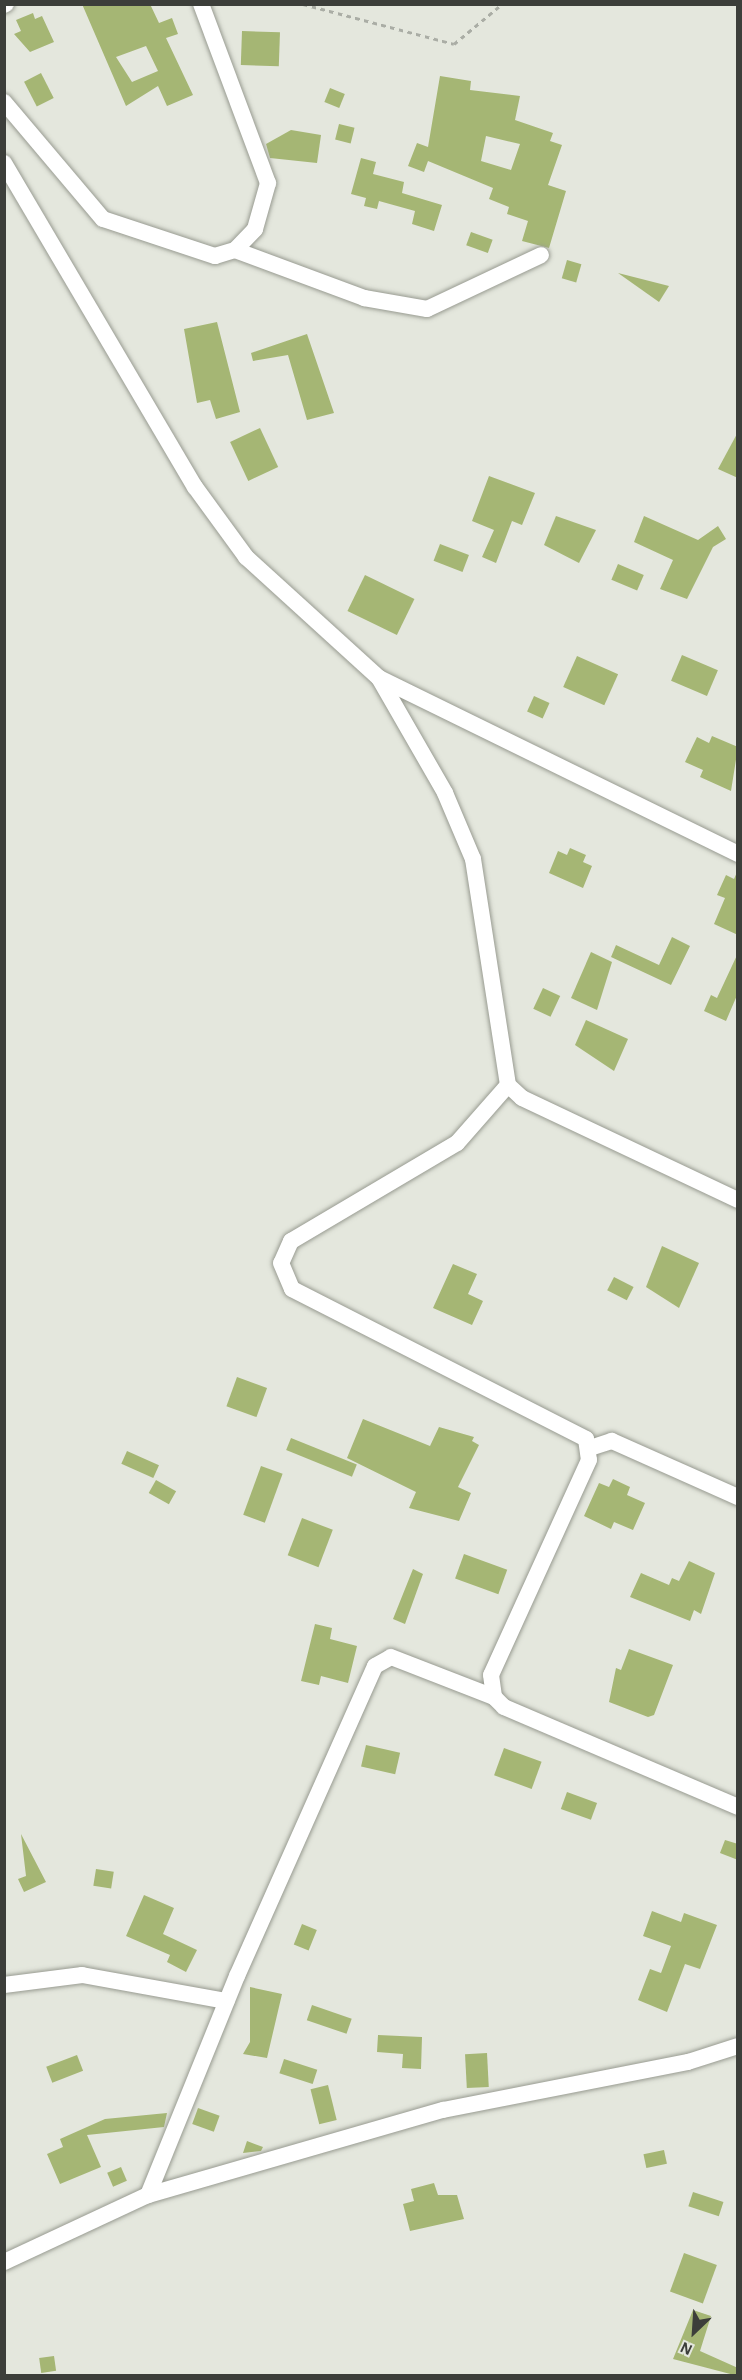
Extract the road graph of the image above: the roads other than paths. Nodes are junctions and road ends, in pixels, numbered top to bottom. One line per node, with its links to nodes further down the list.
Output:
1 (201, 4): 4 (street)
2 (4, 102): 4 (street)
3 (4, 163): 6 (street)
4 (235, 250): 5 (street)
5 (541, 255)
6 (379, 678): 7 (street); 8 (street)
7 (738, 854)
8 (508, 1085): 9 (street); 10 (street)
9 (738, 1200)
10 (590, 1448): 11 (street); 12 (street)
11 (738, 1497)
12 (494, 1697): 13 (street); 15 (street)
13 (738, 1807)
14 (4, 1985): 15 (street)
15 (226, 2001): 17 (street)
16 (738, 2046): 17 (street)
17 (148, 2195): 18 (street)
18 (4, 2262)

